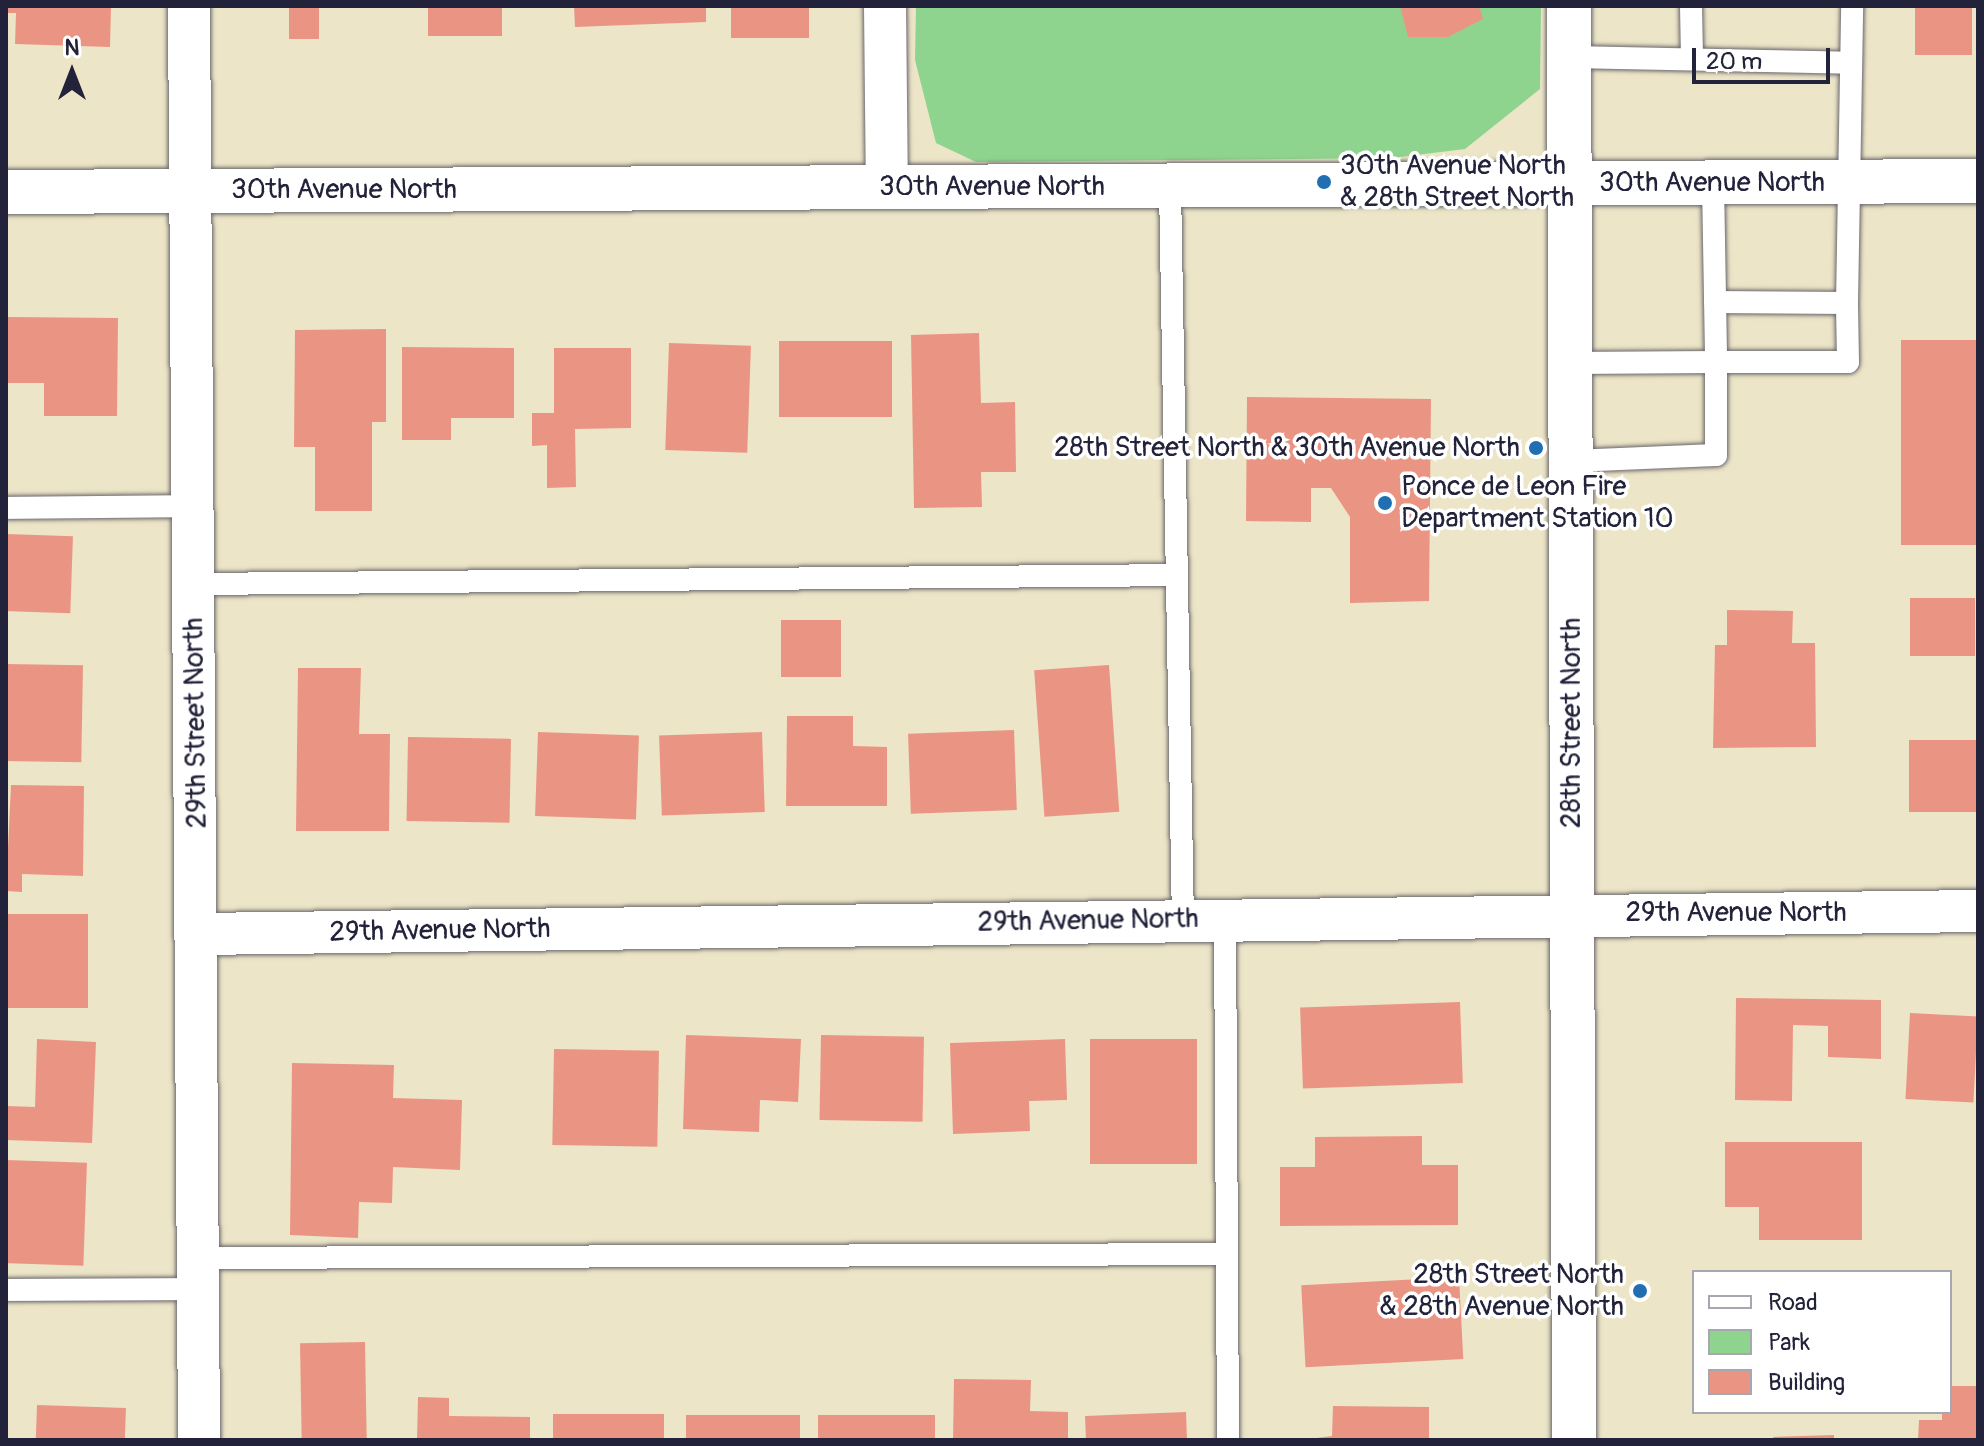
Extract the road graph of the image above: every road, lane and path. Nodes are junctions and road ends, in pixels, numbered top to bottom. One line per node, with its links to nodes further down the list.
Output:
1 (189, 6): 15 (street, 29th Street North)
2 (885, 6): 14 (street)
3 (1569, 6): 6 (street, 28th Street North)
4 (1691, 6): 7 (lane)
5 (1852, 6): 8 (lane)
6 (1570, 57): 7 (lane); 12 (street, 28th Street North)
7 (1692, 59): 8 (lane)
8 (1851, 63): 10 (lane)
9 (1978, 181): 10 (street, 30th Avenue North)
10 (1851, 182): 11 (street, 30th Avenue North); 18 (lane)
11 (1713, 183): 12 (street, 30th Avenue North); 17 (lane)
12 (1570, 184): 13 (street, 30th Avenue North); 20 (street, 28th Street North)
13 (1170, 186): 14 (street, 30th Avenue North); 24 (lane)
14 (887, 187): 15 (street, 30th Avenue North)
15 (190, 191): 16 (street, 30th Avenue North); 22 (street, 29th Street North)
16 (6, 192)
17 (1715, 302): 18 (lane); 19 (lane)
18 (1847, 303): 19 (lane)
19 (1716, 362): 20 (lane); 21 (lane)
20 (1570, 363): 21 (street, 28th Street North)
21 (1571, 461): 27 (street, 28th Street North)
22 (193, 506): 23 (lane); 25 (street, 29th Street North)
23 (6, 508)
24 (1177, 575): 25 (lane); 29 (lane)
25 (194, 584): 30 (street, 29th Street North)
26 (1978, 911): 27 (street, 29th Avenue North)
27 (1572, 914): 28 (street, 29th Avenue North); 36 (street, 28th Street North)
28 (1225, 919): 29 (street, 29th Avenue North); 31 (lane)
29 (1183, 920): 30 (street, 29th Avenue North)
30 (198, 934): 32 (street, 29th Street North)
31 (1227, 1254): 32 (lane); 35 (lane)
32 (199, 1273): 33 (lane); 34 (street, 29th Street North)
33 (6, 1290)
34 (199, 1440)
35 (1228, 1440)
36 (1574, 1440)

